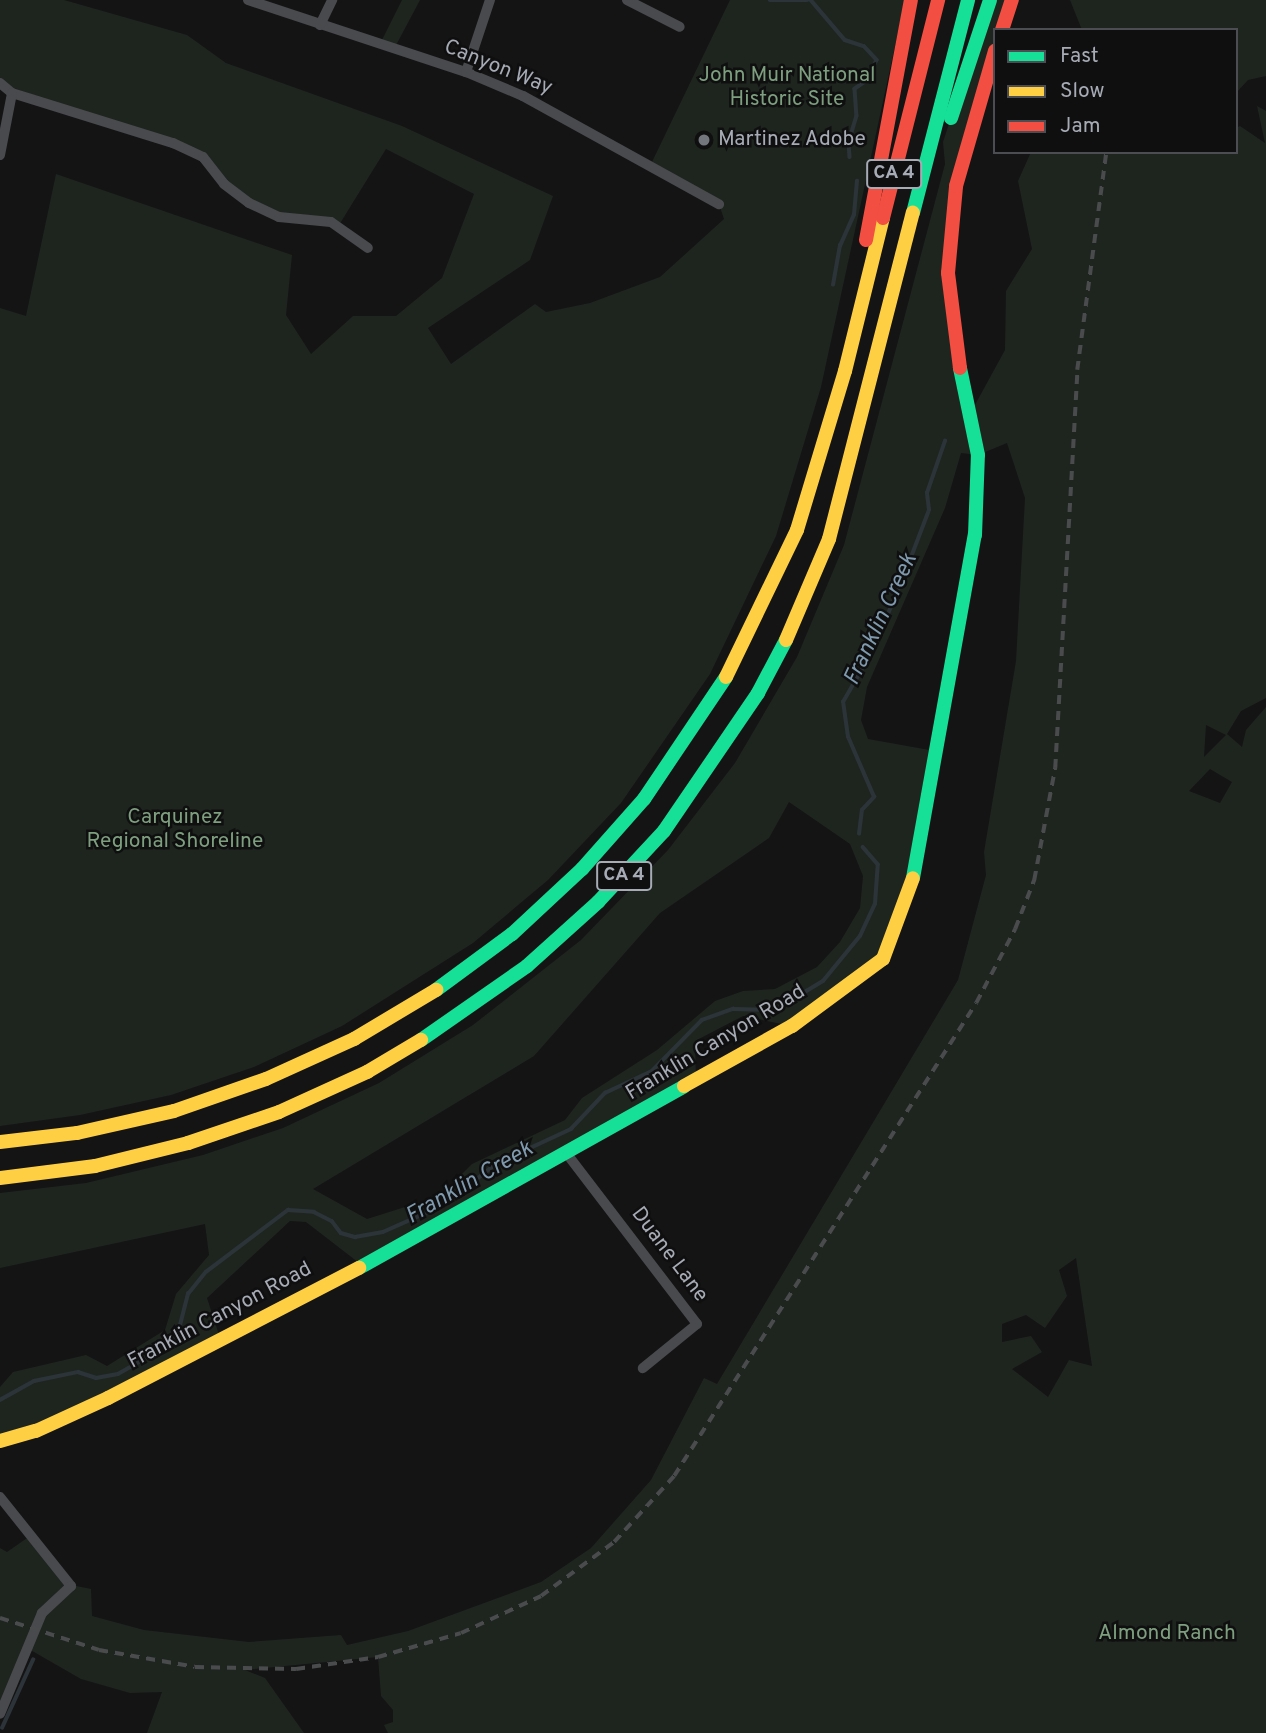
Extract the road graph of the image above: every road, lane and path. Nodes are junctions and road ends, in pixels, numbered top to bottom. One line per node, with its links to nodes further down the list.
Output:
1 (248, 0): 10 (street, Canyon Way)
2 (332, 0): 10 (street)
3 (490, 0): 14 (street)
4 (627, 0): 11 (street)
5 (911, 0): 21 (main road)
6 (938, 0): 21 (main road, CA 4)
7 (968, 0): 19 (main road, CA 4)
8 (990, 0): 19 (main road)
9 (1012, 0): 12 (main road)
10 (320, 25): 14 (street, Canyon Way)
11 (680, 27)
12 (1003, 28)
13 (993, 58): 23 (main road, Franklin Canyon Road)
14 (466, 72): 18 (street, Canyon Way)
15 (0, 83): 16 (street)
16 (12, 93): 17 (street); 20 (street)
17 (0, 155)
18 (719, 204)
19 (909, 237): 24 (main road, CA 4)
20 (368, 248)
21 (850, 348): 22 (main road, CA 4)
22 (0, 1142)
23 (567, 1154): 25 (street, Duane Lane); 26 (main road, Franklin Canyon Road)
24 (0, 1178)
25 (643, 1368)
26 (0, 1441)
27 (0, 1497): 28 (street)
28 (0, 1714)

